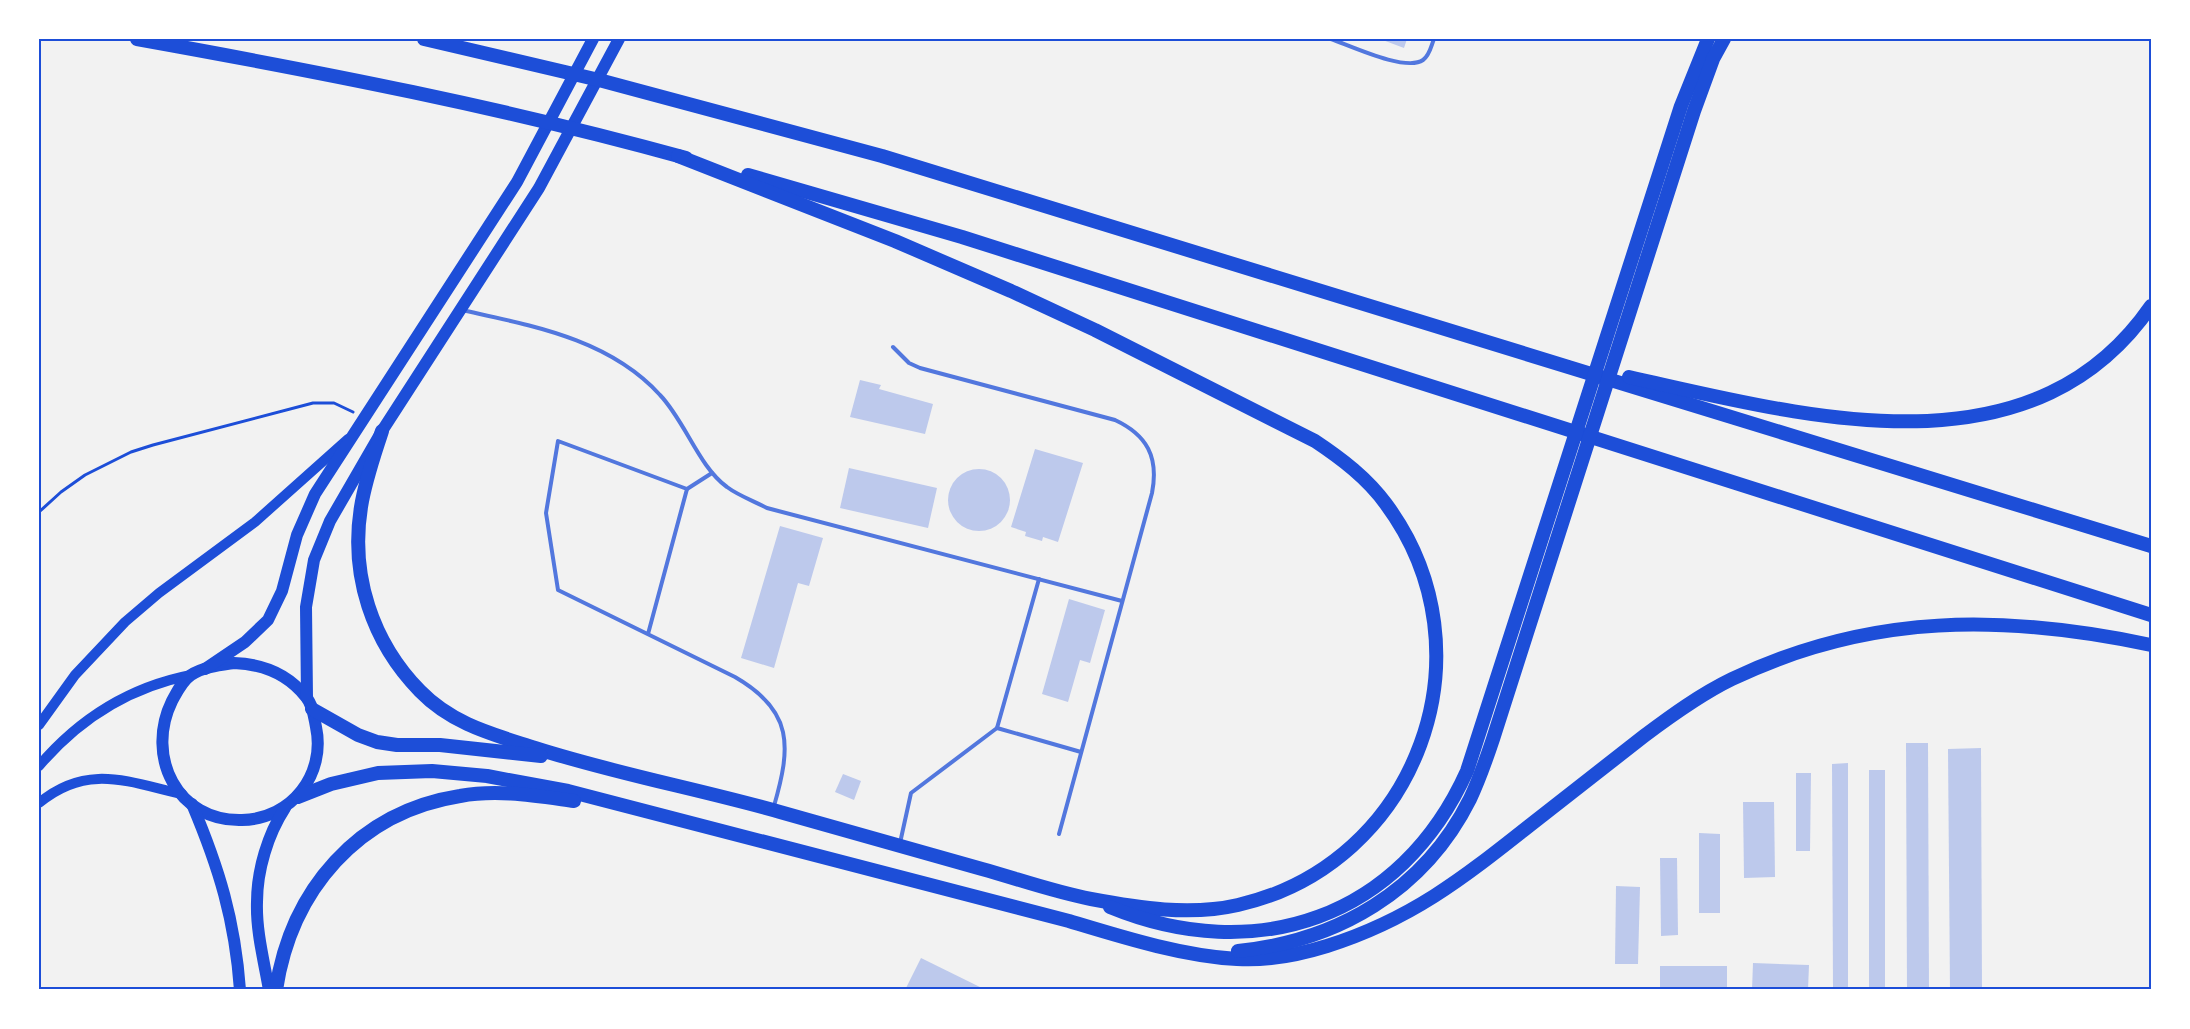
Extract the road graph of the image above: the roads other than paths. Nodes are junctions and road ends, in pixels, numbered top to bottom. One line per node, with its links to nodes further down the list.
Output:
1 (137, 39): 9 (highway)
2 (424, 39): 14 (highway)
3 (593, 39): 16 (highway)
4 (619, 39): 11 (highway)
5 (1331, 39): 6 (lane)
6 (1434, 39)
7 (1708, 39): 12 (highway)
8 (1724, 39): 12 (highway)
9 (678, 156): 23 (highway); 43 (highway)
10 (2151, 306): 14 (highway)
11 (461, 310): 15 (highway); 17 (lane)
12 (1622, 314): 18 (highway)
13 (893, 347): 22 (lane)
14 (1532, 356): 20 (highway)
15 (382, 431): 28 (highway); 32 (highway)
16 (350, 437): 26 (highway); 29 (main road)
17 (712, 473): 19 (lane); 21 (lane)
18 (1567, 486): 43 (highway); 44 (highway)
19 (687, 489): 24 (lane); 24 (lane)
20 (2151, 546)
21 (1039, 579): 22 (lane); 30 (lane)
22 (1122, 601): 31 (lane)
23 (2151, 615)
24 (648, 634): 40 (lane)
25 (2151, 645): 44 (highway)
26 (205, 669): 27 (highway); 28 (highway)
27 (191, 675): 33 (main road); 34 (highway)
28 (310, 704): 32 (highway); 35 (highway)
29 (39, 725)
30 (997, 728): 31 (lane); 42 (lane)
31 (1081, 752): 41 (lane)
32 (572, 760): 40 (highway)
33 (39, 766)
34 (182, 794): 36 (main road); 37 (highway)
35 (298, 797): 38 (highway); 39 (highway)
36 (39, 803)
37 (192, 804): 39 (highway); 45 (highway)
38 (632, 807): 44 (highway); 47 (highway)
39 (285, 808): 46 (highway)
40 (773, 810): 42 (highway)
41 (1059, 834)
42 (899, 846): 43 (highway)
43 (1091, 899)
44 (1167, 947)
45 (240, 990)
46 (269, 990)
47 (276, 990)

